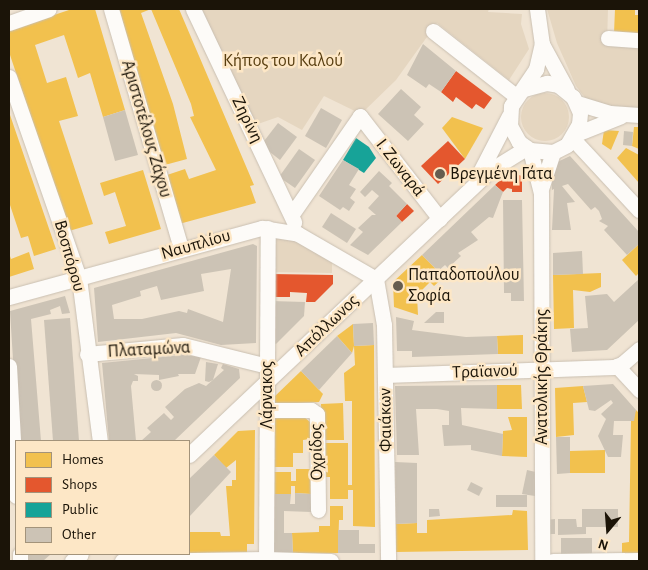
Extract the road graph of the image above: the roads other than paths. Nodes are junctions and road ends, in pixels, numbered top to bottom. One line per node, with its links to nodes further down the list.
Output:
1 (48, 9): 5 (street)
2 (111, 9): 25 (street, Αριστοτέλους Ζάχου)
3 (193, 9): 21 (street, Ζηρίνη)
4 (537, 9): 9 (street)
5 (9, 23)
6 (434, 31): 11 (street)
7 (608, 38): 8 (street)
8 (639, 40)
9 (542, 44): 11 (street); 12 (street)
10 (9, 78): 26 (street, Βοσπόρου)
11 (520, 92): 12 (street); 14 (street)
12 (573, 98): 13 (street); 15 (street)
13 (632, 115): 15 (street)
14 (509, 116): 16 (street); 19 (street, Απόλλωνος)
15 (574, 136): 17 (street); 20 (street)
16 (528, 149): 17 (street); 18 (street, Ανατολικής Θράκης); 19 (street, Απόλλωνος)
17 (553, 152): 18 (street, Ανατολικής Θράκης)
18 (540, 193): 34 (street, Ανατολικής Θράκης)
19 (464, 195): 22 (street, Απόλλωνος)
20 (639, 210)
21 (292, 214): 22 (street, Ι. Ζωναρά); 24 (street, Ζηρίνη)
22 (440, 219): 27 (street, Απόλλωνος)
23 (268, 228): 24 (street, Ναυπλίου); 25 (street, Ναυπλίου); 32 (street, Λάρνακος)
24 (295, 233): 27 (street, Ναυπλίου)
25 (181, 249): 26 (street, Ναυπλίου)
26 (79, 278): 28 (street, Ναυπλίου); 30 (street, Βοσπόρου)
27 (376, 279): 35 (street, Φαιάκων); 36 (street, Απόλλωνος)
28 (9, 298)
29 (639, 349): 33 (street)
30 (87, 354): 32 (street, Πλαταμώνα); 39 (street, Βοσπόρου)
31 (9, 366): 41 (street)
32 (267, 366): 36 (street, Λάρνακος)
33 (617, 366): 34 (street, Τραϊανού); 37 (street)
34 (543, 370): 35 (street, Τραϊανού); 48 (street, Ανατολικής Θράκης)
35 (385, 375): 47 (street, Φαιάκων)
36 (267, 383): 38 (street, Λάρνακος); 40 (street, Απόλλωνος)
37 (639, 390)
38 (267, 410): 42 (street, Οχρίδος); 43 (street, Λάρνακος)
39 (100, 440)
40 (190, 454)
41 (15, 477)
42 (318, 510)
43 (266, 560): 45 (street); 46 (street)
44 (639, 560): 49 (street)
45 (122, 561)
46 (332, 561)
47 (388, 561)
48 (542, 561)
49 (553, 561)

